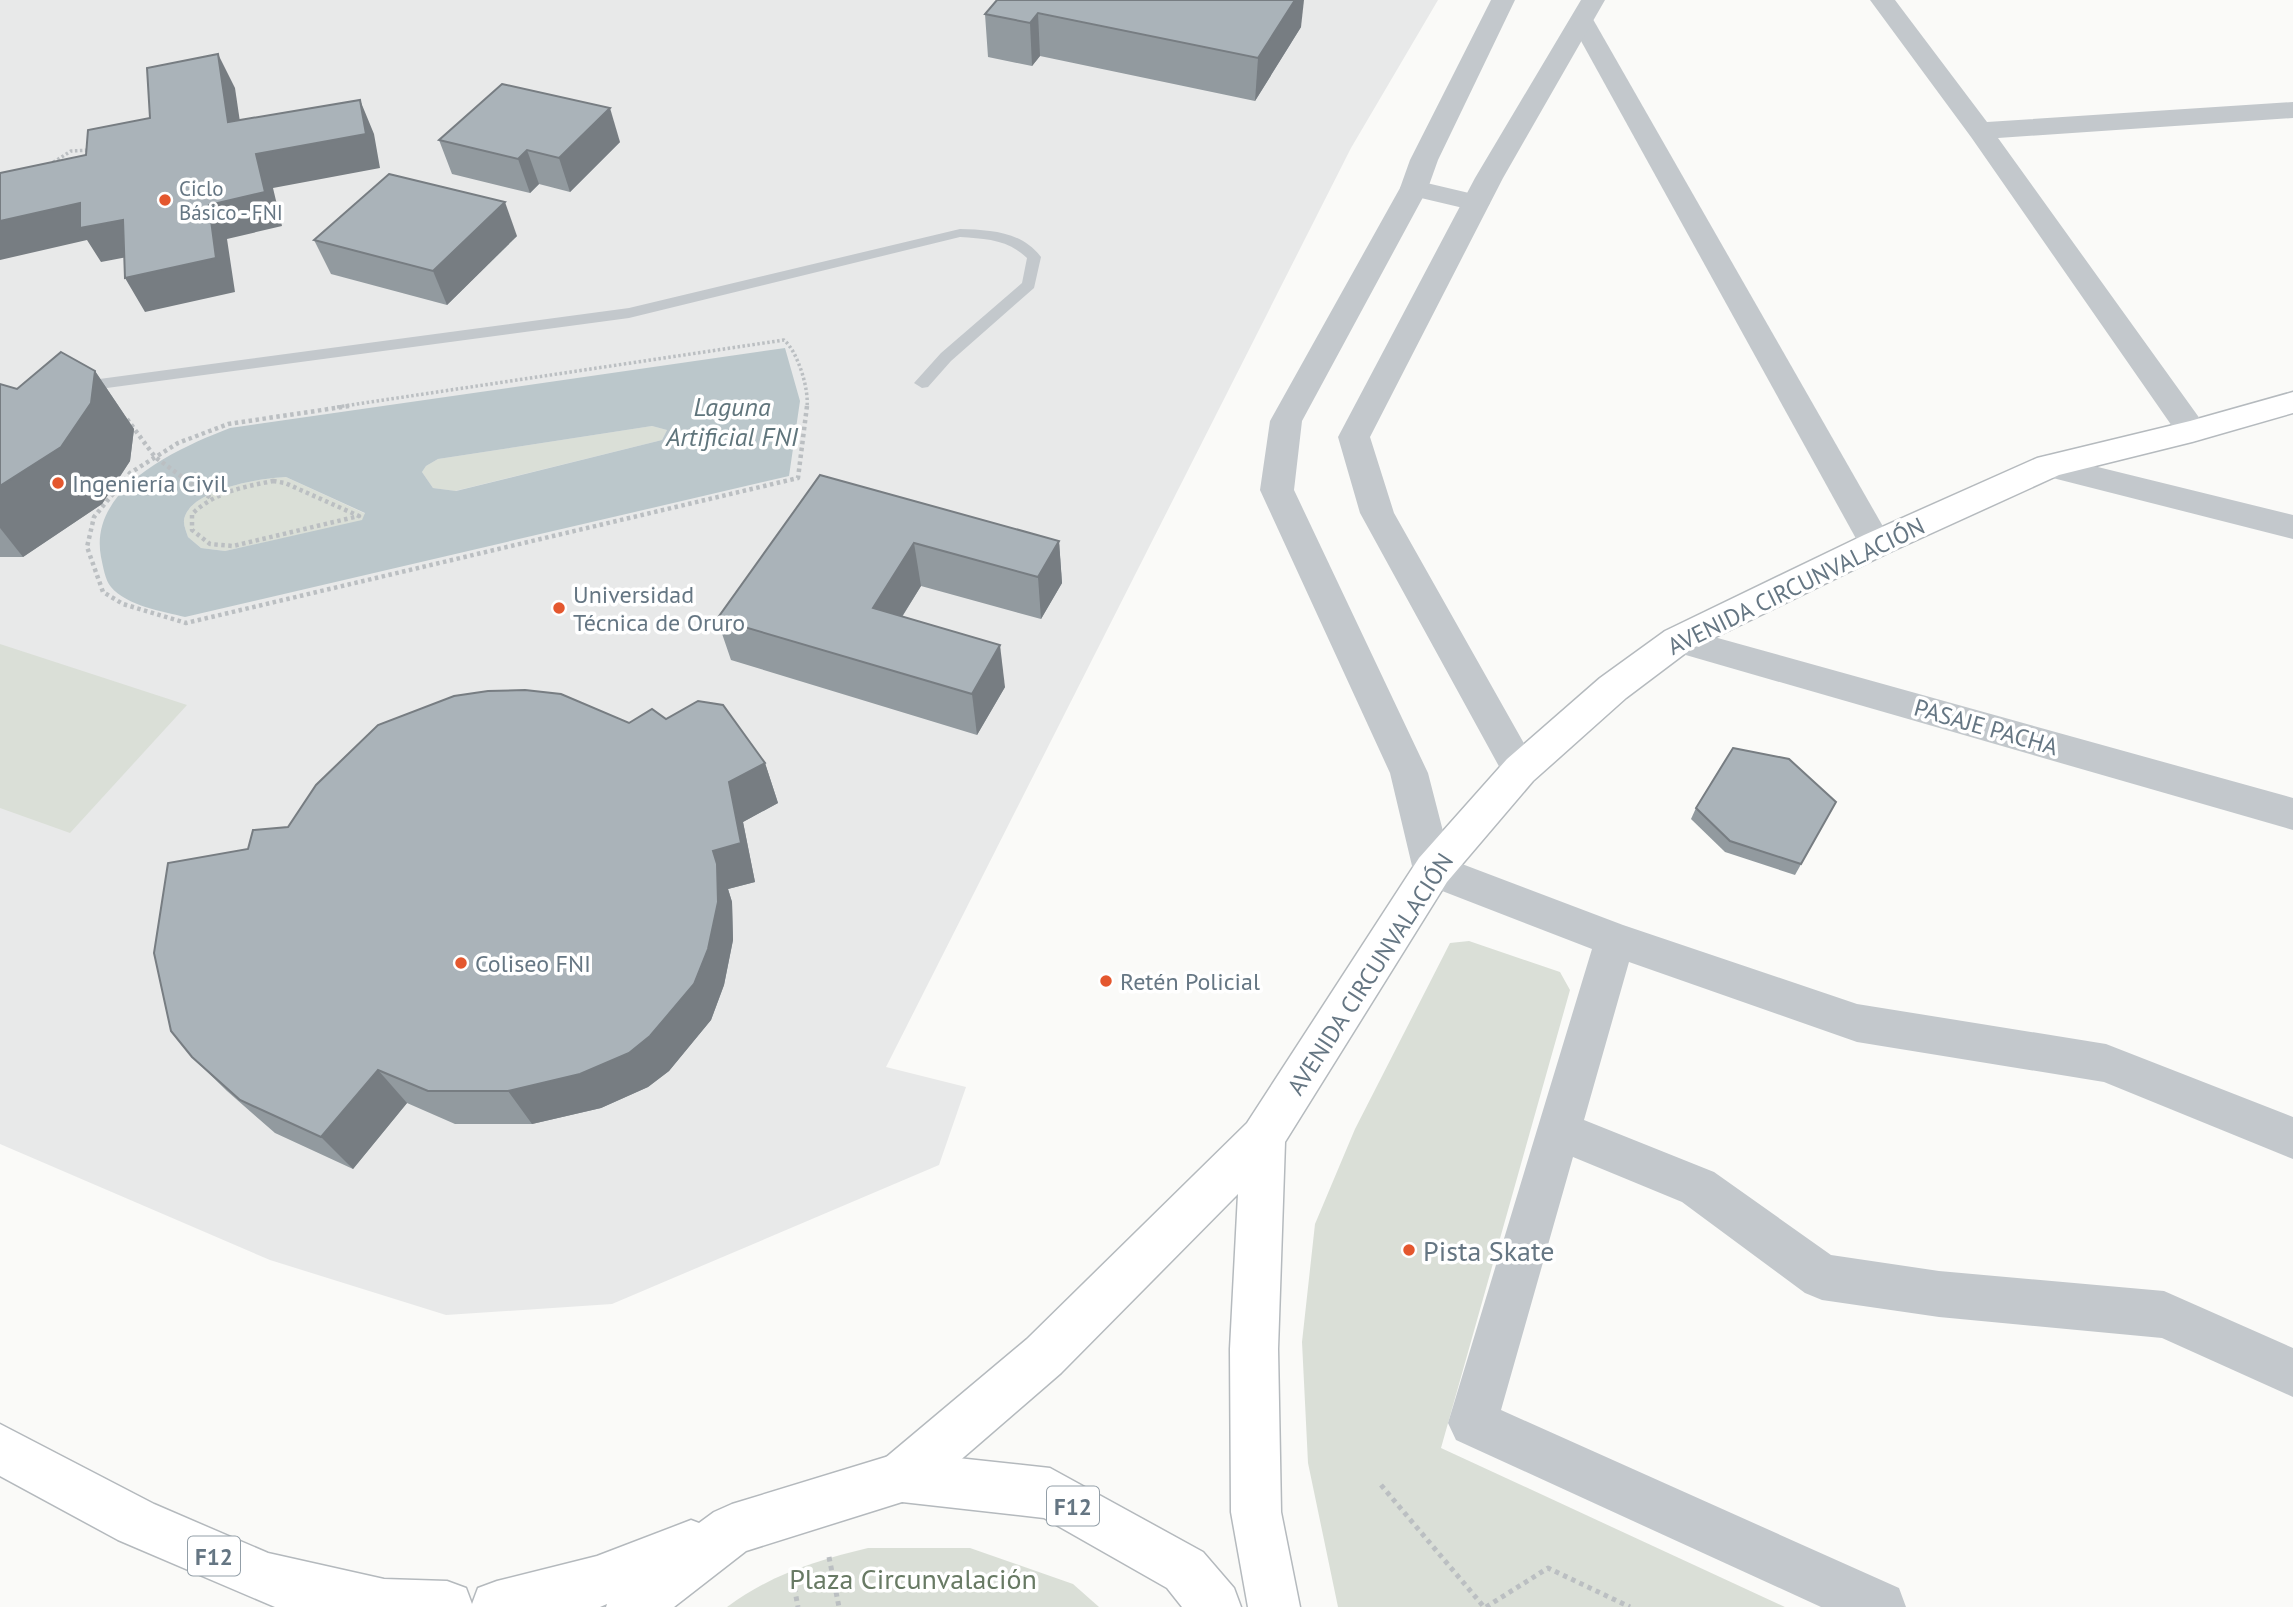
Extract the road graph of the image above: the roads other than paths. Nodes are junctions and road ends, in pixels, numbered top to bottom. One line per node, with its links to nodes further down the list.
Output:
1 (1503, 0): 6 (street)
2 (1882, 0): 5 (street)
3 (1587, 10): 7 (street); 14 (street)
4 (2293, 110): 5 (street)
5 (1979, 131): 11 (street)
6 (1414, 188): 7 (street); 18 (street)
7 (1476, 203): 16 (street)
8 (922, 383): 9 (lane)
9 (55, 390)
10 (2293, 402): 11 (main road, AVENIDA CIRCUNVALACIÓN)
11 (2192, 431): 12 (main road, AVENIDA CIRCUNVALACIÓN)
12 (2049, 466): 13 (street); 14 (main road, AVENIDA CIRCUNVALACIÓN)
13 (2293, 527)
14 (1876, 544): 15 (main road, AVENIDA CIRCUNVALACIÓN)
15 (1678, 640): 16 (main road, AVENIDA CIRCUNVALACIÓN); 17 (street, PASAJE PACHA)
16 (1521, 770): 18 (main road, AVENIDA CIRCUNVALACIÓN)
17 (2293, 814)
18 (1433, 870): 19 (street); 21 (main road, AVENIDA CIRCUNVALACIÓN)
19 (1615, 940): 20 (street); 22 (street)
20 (1560, 1130): 23 (street); 32 (street)
21 (1263, 1138): 25 (main road, AVENIDA CIRCUNVALACIÓN); 31 (main road)
22 (2293, 1138)
23 (2293, 1373)
24 (0, 1449): 27 (main road, F12)
25 (902, 1477): 26 (main road, F12); 30 (main road, F12)
26 (733, 1530): 28 (main road, F12); 29 (main road, F12)
27 (447, 1607)
28 (497, 1607)
29 (632, 1607)
30 (1215, 1607)
31 (1274, 1607)
32 (1880, 1607)

